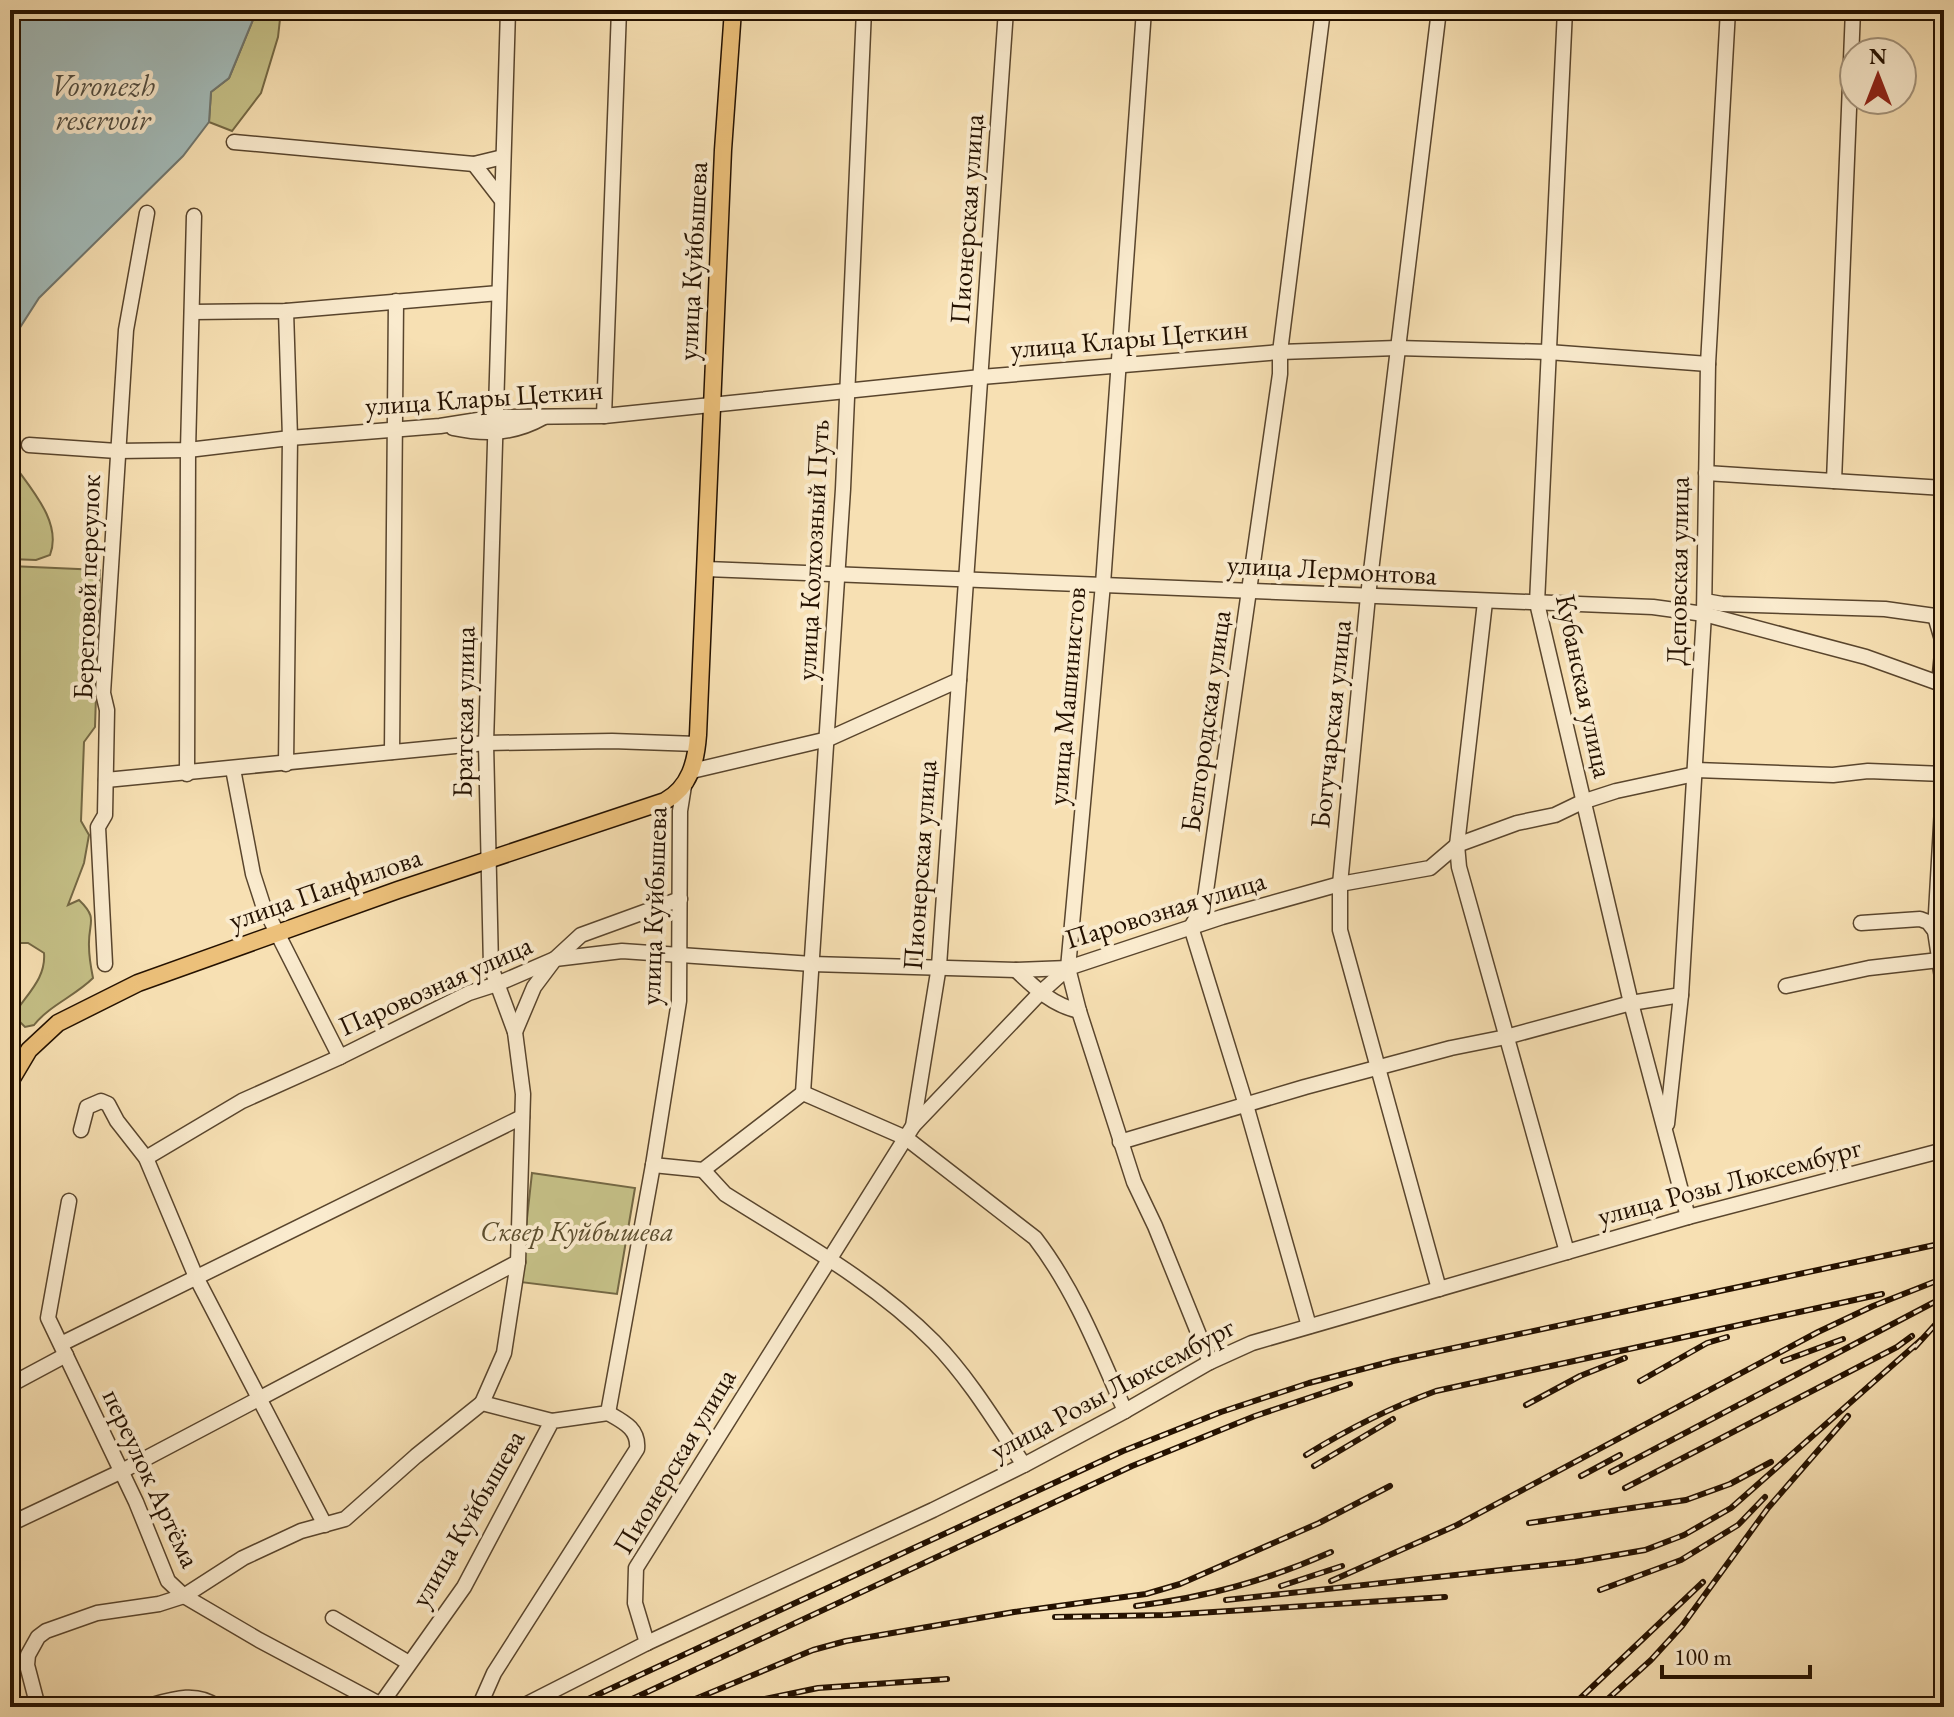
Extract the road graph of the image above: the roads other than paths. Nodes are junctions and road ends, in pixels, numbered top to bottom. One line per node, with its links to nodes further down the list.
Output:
1 (508, 10): 13 (street, Братская улица)
2 (619, 10): 31 (street)
3 (733, 10): 29 (main road, улица Куйбышева)
4 (864, 10): 28 (street, улица Колхозный Путь)
5 (1006, 10): 27 (street, Пионерская улица)
6 (1144, 10): 26 (street, улица Машинистов)
7 (1323, 10): 23 (street, Белгородская улица)
8 (1439, 10): 22 (street, Богучарская улица)
9 (1565, 10): 24 (street, Кубанская улица)
10 (1728, 10): 25 (street, Деповская улица)
11 (1853, 10): 41 (street)
12 (234, 142): 14 (street)
13 (503, 157): 14 (street); 15 (street, Братская улица)
14 (474, 164): 15 (street)
15 (501, 199): 18 (street, Братская улица)
16 (147, 213): 39 (street, Береговой переулок)
17 (194, 216): 21 (street)
18 (499, 293): 19 (street); 32 (street, Братская улица)
19 (396, 301): 20 (street); 34 (street)
20 (286, 311): 21 (street); 36 (street)
21 (192, 312): 38 (street)
22 (1397, 348): 23 (street, улица Клары Цеткин); 24 (street, улица Клары Цеткин); 48 (street, Богучарская улица)
23 (1280, 352): 26 (street, улица Клары Цеткин); 47 (street, Белгородская улица)
24 (1548, 352): 25 (street, улица Клары Цеткин); 50 (street, Кубанская улица)
25 (1708, 364): 40 (street, Деповская улица)
26 (1118, 365): 27 (street, улица Клары Цеткин); 46 (street, улица Машинистов)
27 (981, 377): 28 (street, улица Клары Цеткин); 45 (street, Пионерская улица)
28 (846, 390): 29 (street, улица Клары Цеткин); 44 (street, улица Колхозный Путь)
29 (712, 407): 31 (street, улица Клары Цеткин); 43 (main road, улица Куйбышева)
30 (545, 416): 31 (street, улица Клары Цеткин); 32 (street, улица Клары Цеткин); 35 (street)
31 (604, 416)
32 (497, 417): 33 (street, улица Клары Цеткин); 35 (street, Братская улица)
33 (440, 426): 34 (street, улица Клары Цеткин); 35 (street)
34 (393, 428): 36 (street, улица Клары Цеткин); 58 (street)
35 (496, 433): 56 (street, Братская улица)
36 (290, 438): 38 (street, улица Клары Цеткин); 59 (street)
37 (29, 445): 39 (street, улица Клары Цеткин)
38 (188, 450): 39 (street, улица Клары Цеткин); 63 (street)
39 (117, 451): 65 (street, Береговой переулок)
40 (1706, 473): 41 (street); 51 (street, Деповская улица)
41 (1834, 481): 42 (street)
42 (1944, 488)
43 (706, 569): 44 (street, улица Лермонтова); 57 (main road, улица Куйбышева)
44 (837, 574): 45 (street, улица Лермонтова); 55 (street, улица Колхозный Путь)
45 (967, 578): 46 (street, улица Лермонтова); 53 (street, Пионерская улица)
46 (1103, 584): 47 (street, улица Лермонтова); 87 (street, улица Машинистов)
47 (1251, 590): 48 (street, улица Лермонтова); 74 (street, Белгородская улица)
48 (1368, 596): 49 (street, улица Лермонтова); 72 (street, Богучарская улица)
49 (1485, 602): 50 (street, улица Лермонтова); 70 (street)
50 (1537, 603): 51 (street, улица Лермонтова); 68 (street, Кубанская улица)
51 (1704, 608): 52 (street); 54 (street, улица Лермонтова); 62 (street, Деповская улица)
52 (1940, 616): 54 (street)
53 (959, 680): 55 (street); 85 (street, Пионерская улица)
54 (1942, 684)
55 (828, 739): 61 (street); 84 (street, улица Колхозный Путь)
56 (486, 743): 57 (street); 58 (street); 71 (street, Братская улица)
57 (697, 744): 61 (main road, улица Куйбышева)
58 (392, 752): 59 (street)
59 (286, 764): 60 (street)
60 (233, 769): 63 (street); 79 (street)
61 (692, 771): 66 (main road, улица Куйбышева)
62 (1695, 772): 64 (street, Паровозная улица); 68 (street, Паровозная улица); 94 (street, Деповская улица)
63 (187, 774): 65 (street)
64 (1944, 774): 78 (street)
65 (106, 780): 83 (street, Береговой переулок)
66 (684, 786): 67 (main road, улица Панфилова); 69 (street, улица Куйбышева)
67 (665, 801): 69 (street); 71 (main road, улица Панфилова)
68 (1582, 802): 70 (street, Паровозная улица); 95 (street, Кубанская улица)
69 (680, 811): 73 (street, улица Куйбышева)
70 (1457, 845): 72 (street, Паровозная улица); 98 (street)
71 (490, 859): 79 (main road, улица Панфилова); 86 (street, Братская улица)
72 (1340, 884): 75 (street, Паровозная улица); 100 (street, Богучарская улица)
73 (680, 899): 80 (street, улица Куйбышева); 81 (street)
74 (1204, 905): 75 (street); 77 (street, Белгородская улица)
75 (1222, 917): 77 (street, Паровозная улица)
76 (1861, 923): 78 (street)
77 (1191, 927): 87 (street, Паровозная улица); 103 (street)
78 (1940, 931): 82 (street)
79 (278, 932): 99 (street); 101 (main road, улица Панфилова)
80 (680, 955): 81 (street, Паровозная улица); 84 (street, Паровозная улица); 111 (street, улица Куйбышева)
81 (555, 959): 89 (street, Паровозная улица); 97 (street)
82 (1939, 960): 90 (street); 91 (street)
83 (105, 964)
84 (812, 964): 85 (street, Паровозная улица); 102 (street, улица Колхозный Путь)
85 (939, 966): 88 (street, Паровозная улица); 106 (street, Пионерская улица)
86 (491, 967): 89 (street, Братская улица); 92 (street)
87 (1068, 968): 88 (street, Паровозная улица); 93 (street); 96 (street, улица Машинистов)
88 (1016, 970): 93 (street)
89 (497, 984): 92 (street, Паровозная улица); 97 (street, Братская улица)
90 (1786, 986)
91 (1944, 991)
92 (469, 993): 99 (street, Паровозная улица)
93 (1040, 993): 96 (street); 106 (street)
94 (1681, 995): 95 (street); 107 (street, Деповская улица)
95 (1631, 1003): 98 (street); 107 (street, Кубанская улица)
96 (1079, 1011): 108 (street, улица Машинистов)
97 (515, 1032): 104 (street, Братская улица)
98 (1506, 1037): 100 (street); 115 (street)
99 (340, 1057): 110 (street, Паровозная улица)
100 (1380, 1069): 103 (street); 119 (street, Богучарская улица)
101 (10, 1082)
102 (803, 1093): 106 (street); 112 (street)
103 (1246, 1105): 108 (street); 120 (street)
104 (522, 1117): 117 (street, Братская улица); 118 (street)
105 (81, 1130): 110 (street)
106 (909, 1132): 116 (street, Пионерская улица); 126 (street)
107 (1666, 1133): 114 (street, Кубанская улица)
108 (1120, 1142): 122 (street, улица Машинистов)
109 (1944, 1150): 114 (street, улица Розы Люксембург)
110 (146, 1158): 118 (street)
111 (653, 1165): 112 (street); 127 (street, улица Куйбышева)
112 (703, 1170): 116 (street)
113 (69, 1201): 121 (street, переулок Артёма)
114 (1688, 1217): 115 (street, улица Розы Люксембург)
115 (1567, 1252): 119 (street, улица Розы Люксембург)
116 (828, 1260): 129 (street); 135 (street, Пионерская улица)
117 (518, 1262): 124 (street); 125 (street, Братская улица)
118 (196, 1277): 121 (street); 124 (street)
119 (1439, 1289): 120 (street, улица Розы Люксембург)
120 (1309, 1326): 122 (street, улица Розы Люксембург)
121 (64, 1350): 123 (street); 130 (street, переулок Артёма)
122 (1210, 1362): 126 (street, улица Розы Люксембург)
123 (10, 1385)
124 (258, 1400): 130 (street); 132 (street)
125 (482, 1403): 128 (street); 132 (street)
126 (1125, 1411): 129 (street, улица Розы Люксембург)
127 (608, 1413): 128 (street, улица Куйбышева); 141 (street)
128 (552, 1421): 136 (street, улица Куйбышева)
129 (1024, 1465): 135 (street, улица Розы Люксембург)
130 (120, 1472): 131 (street); 133 (street, переулок Артёма)
131 (10, 1524)
132 (325, 1525): 133 (street)
133 (184, 1596): 137 (street, переулок Артёма); 138 (street)
134 (333, 1618): 136 (street)
135 (647, 1643): 142 (street, улица Розы Люксембург)
136 (409, 1663): 137 (street, улица Куйбышева)
137 (383, 1705)
138 (38, 1707)
139 (145, 1707): 140 (street)
140 (218, 1707)
141 (479, 1707)
142 (521, 1707)

